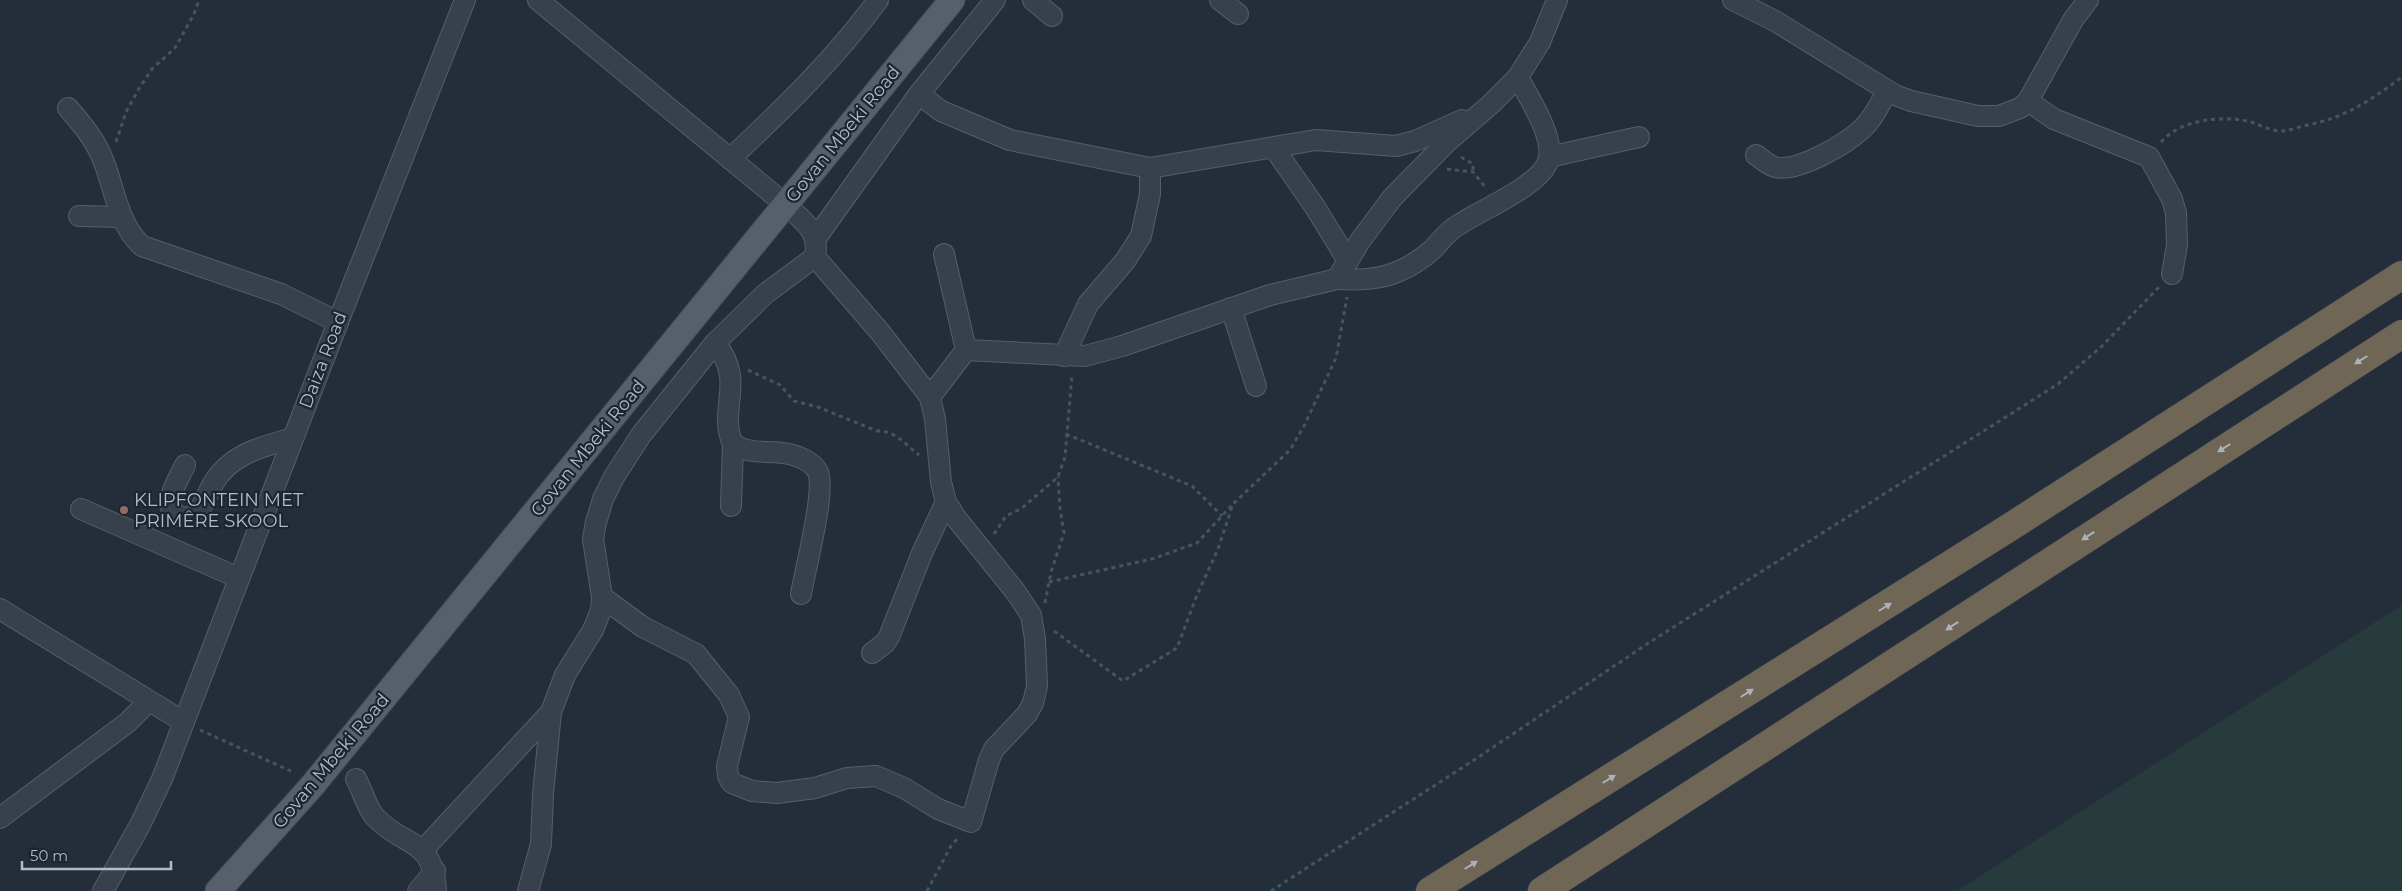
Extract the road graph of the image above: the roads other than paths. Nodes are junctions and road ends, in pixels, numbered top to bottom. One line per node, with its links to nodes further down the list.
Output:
1 (465, 0): 34 (street, Daiza Road)
2 (538, 0): 23 (street)
3 (878, 0): 23 (street)
4 (952, 0): 25 (main road, Govan Mbeki Road)
5 (995, 0): 15 (street)
6 (1033, 0): 12 (street)
7 (1220, 0): 11 (street)
8 (1557, 0): 13 (street)
9 (1733, 0): 14 (street)
10 (2088, 0): 16 (street)
11 (1238, 14)
12 (1052, 16)
13 (1518, 77): 18 (street); 22 (street)
14 (1887, 91): 16 (street); 21 (street)
15 (919, 94): 24 (street); 28 (street)
16 (2028, 101): 31 (street)
17 (68, 108): 27 (street)
18 (1478, 113): 20 (street); 30 (street)
19 (1639, 137): 22 (street)
20 (1274, 148): 24 (street); 30 (street)
21 (1756, 155)
22 (1549, 157): 30 (street)
23 (730, 159): 25 (street)
24 (1150, 168): 38 (street)
25 (786, 204): 28 (street); 60 (main road, Govan Mbeki Road)
26 (78, 216): 27 (street)
27 (121, 217): 34 (street)
28 (815, 247): 36 (street); 40 (street)
29 (944, 254): 37 (street)
30 (1345, 273): 33 (street)
31 (2172, 274)
32 (2402, 275): 64 (highway, one-way to 32)
33 (1231, 308): 38 (street); 39 (street)
34 (338, 322): 41 (street, Daiza Road)
35 (2402, 334): 65 (highway, one-way to 65)
36 (719, 349): 42 (street); 49 (street)
37 (966, 350): 38 (street); 40 (street)
38 (1070, 356)
39 (1256, 386)
40 (930, 397): 44 (street)
41 (292, 438): 43 (street); 47 (street, Daiza Road)
42 (733, 444): 45 (street); 48 (street)
43 (185, 465)
44 (946, 502): 49 (street); 51 (street)
45 (731, 506)
46 (81, 509): 47 (street)
47 (239, 578): 54 (street, Daiza Road)
48 (801, 594)
49 (602, 597): 53 (street)
50 (0, 609): 52 (street)
51 (872, 653)
52 (148, 702): 54 (street); 56 (street)
53 (551, 712): 57 (street); 63 (street)
54 (184, 722): 59 (street, Daiza Road)
55 (356, 779): 57 (street)
56 (0, 818)
57 (422, 850): 58 (street)
58 (435, 871): 61 (street); 62 (street)
59 (103, 891)
60 (218, 891)
61 (418, 891)
62 (436, 891)
63 (528, 891)
64 (1430, 891)
65 (1542, 891)

